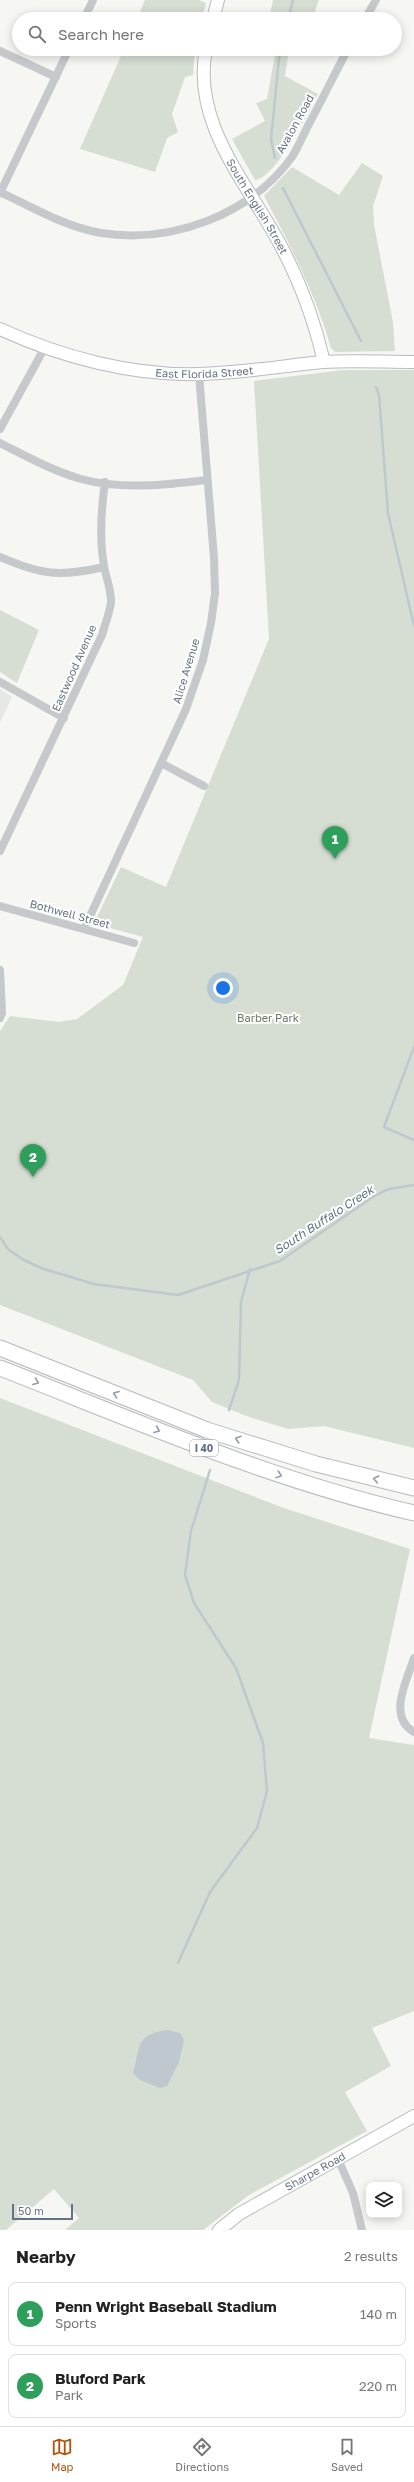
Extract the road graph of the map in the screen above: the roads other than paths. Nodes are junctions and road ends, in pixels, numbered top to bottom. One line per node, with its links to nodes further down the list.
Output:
1 (93, 0): 4 (street)
2 (218, 0): 5 (street)
3 (376, 0): 6 (street)
4 (87, 12)
5 (215, 12)
6 (369, 12)
7 (0, 51): 11 (street)
8 (66, 56): 11 (street)
9 (206, 56): 13 (street, South English Street)
10 (344, 56): 13 (street, Avalon Road)
11 (56, 77): 12 (street)
12 (0, 192): 13 (street, Avalon Road)
13 (250, 197): 16 (street, South English Street)
14 (0, 329): 15 (street, East Florida Street)
15 (45, 347): 18 (street, East Florida Street); 19 (street)
16 (324, 362): 17 (street, East Florida Street); 18 (street, East Florida Street)
17 (414, 362)
18 (198, 374): 21 (street, Alice Avenue)
19 (0, 429)
20 (0, 443): 22 (street)
21 (206, 480): 22 (street); 27 (street, Alice Avenue)
22 (105, 482): 24 (street, Eastwood Avenue)
23 (0, 557): 24 (street)
24 (104, 566): 26 (street, Eastwood Avenue)
25 (0, 682): 26 (street)
26 (64, 718): 29 (street, Eastwood Avenue)
27 (161, 763): 28 (street); 31 (street, Alice Avenue)
28 (204, 786)
29 (0, 851)
30 (0, 906): 31 (street, Bothwell Street)
31 (84, 929): 32 (street, Bothwell Street)
32 (134, 943)
33 (0, 970): 34 (street)
34 (0, 1018)
35 (0, 1348): 37 (highway, I 40, one-way to 35)
36 (0, 1368): 38 (highway, I 40, one-way to 38)
37 (414, 1488)
38 (414, 1513)
39 (414, 1658): 40 (street)
40 (414, 1732)
41 (414, 2116): 42 (street, Sharpe Road)
42 (338, 2159): 43 (street, Sharpe Road); 44 (street)
43 (219, 2230)
44 (362, 2230)

